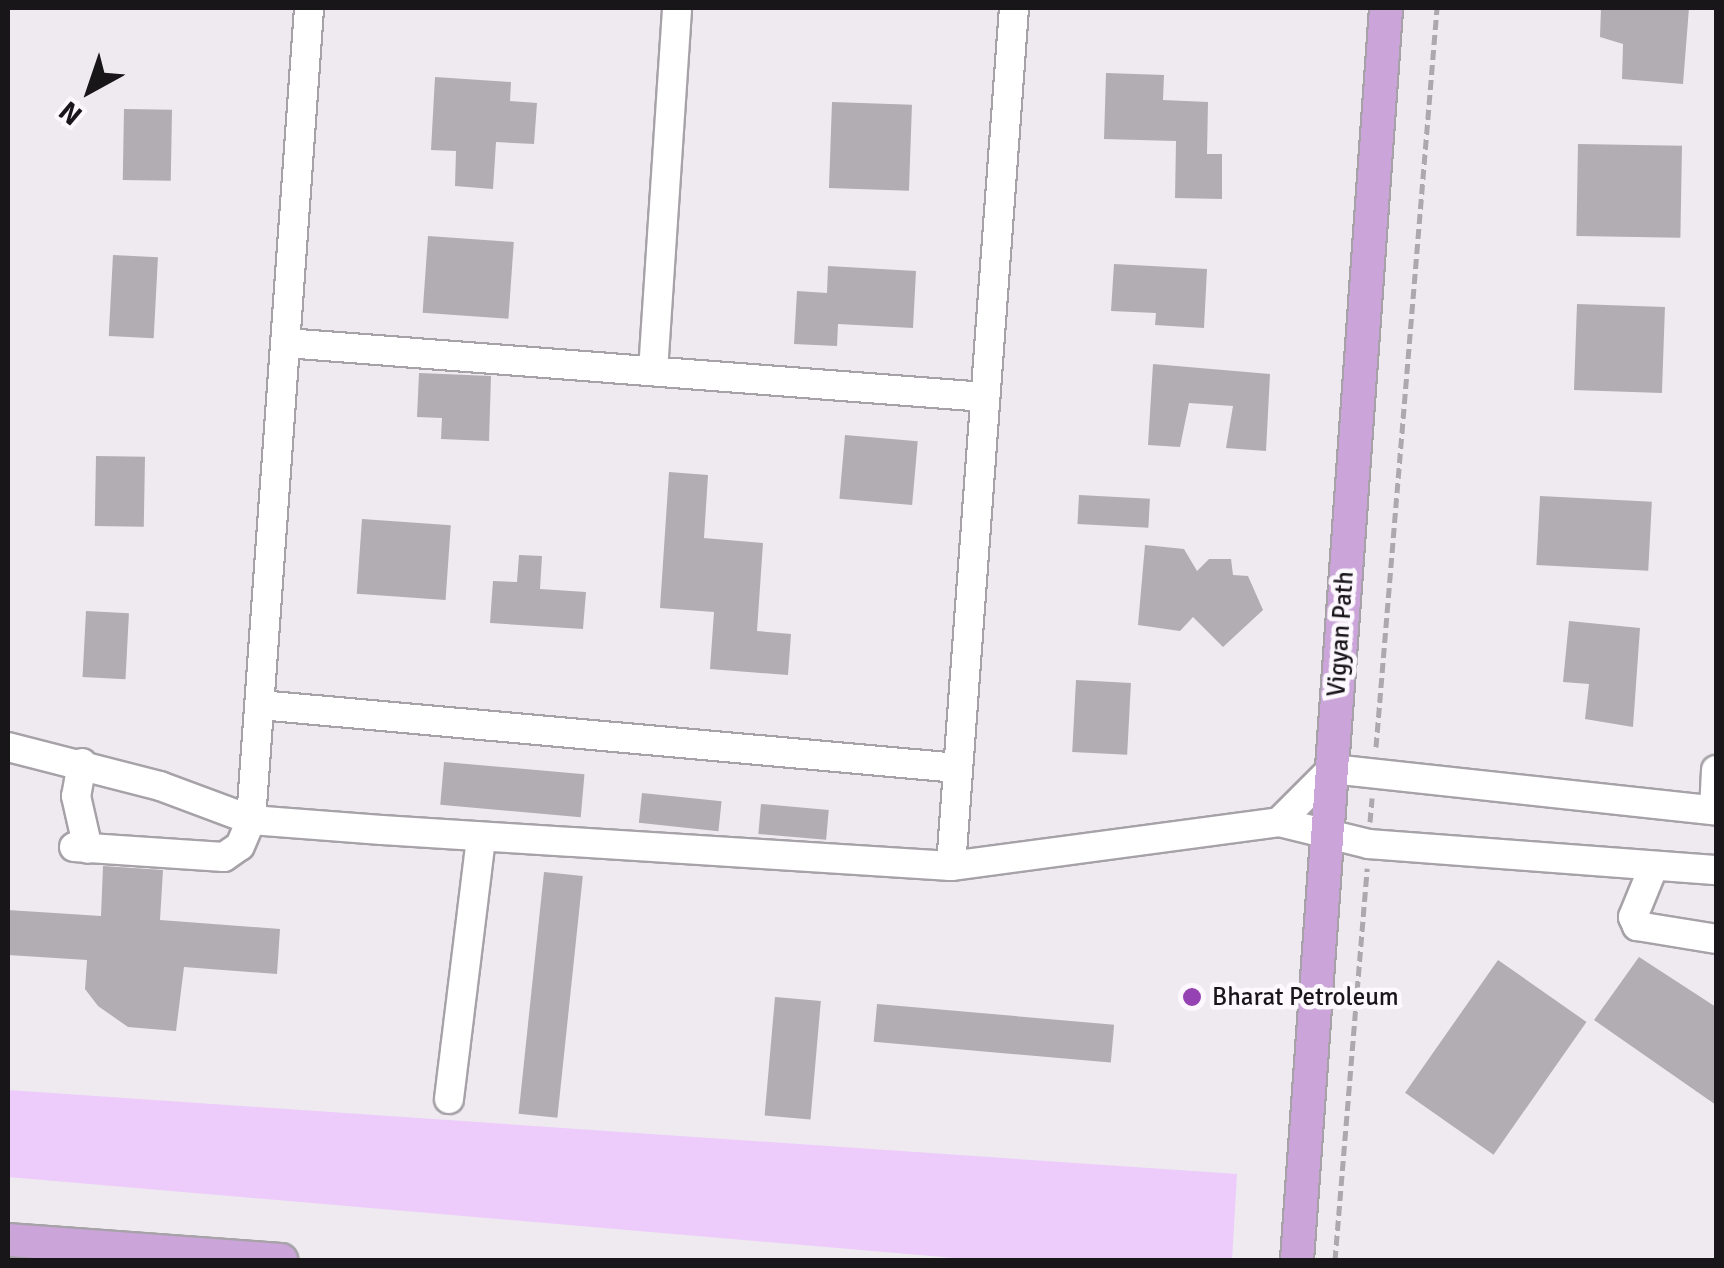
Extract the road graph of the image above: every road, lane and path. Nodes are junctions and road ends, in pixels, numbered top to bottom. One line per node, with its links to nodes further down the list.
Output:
1 (309, 8): 6 (street)
2 (677, 8): 7 (street)
3 (1014, 8): 8 (street)
4 (1386, 8): 13 (main road, Vigyan Path)
5 (1437, 8): 15 (path)
6 (286, 343): 7 (street); 9 (street)
7 (653, 372): 8 (street)
8 (985, 397): 12 (street)
9 (260, 705): 12 (street); 17 (street)
10 (8, 747): 11 (street)
11 (82, 763): 17 (street); 17 (street)
12 (956, 768): 22 (street)
13 (1332, 769): 15 (street); 18 (street); 20 (main road, Vigyan Path)
14 (1716, 770): 16 (street)
15 (1374, 773): 16 (street); 21 (path)
16 (1715, 811)
17 (252, 820): 19 (street)
18 (1279, 822): 20 (street); 22 (street)
19 (481, 836): 22 (street); 26 (street)
20 (1325, 837): 21 (street); 29 (main road, Vigyan Path)
21 (1368, 844): 23 (street); 30 (path)
22 (951, 866)
23 (1652, 868): 24 (street); 25 (street)
24 (1716, 870)
25 (1716, 939)
26 (449, 1099)
27 (8, 1240): 28 (main road)
28 (281, 1260)
29 (1297, 1260)
30 (1335, 1260)

